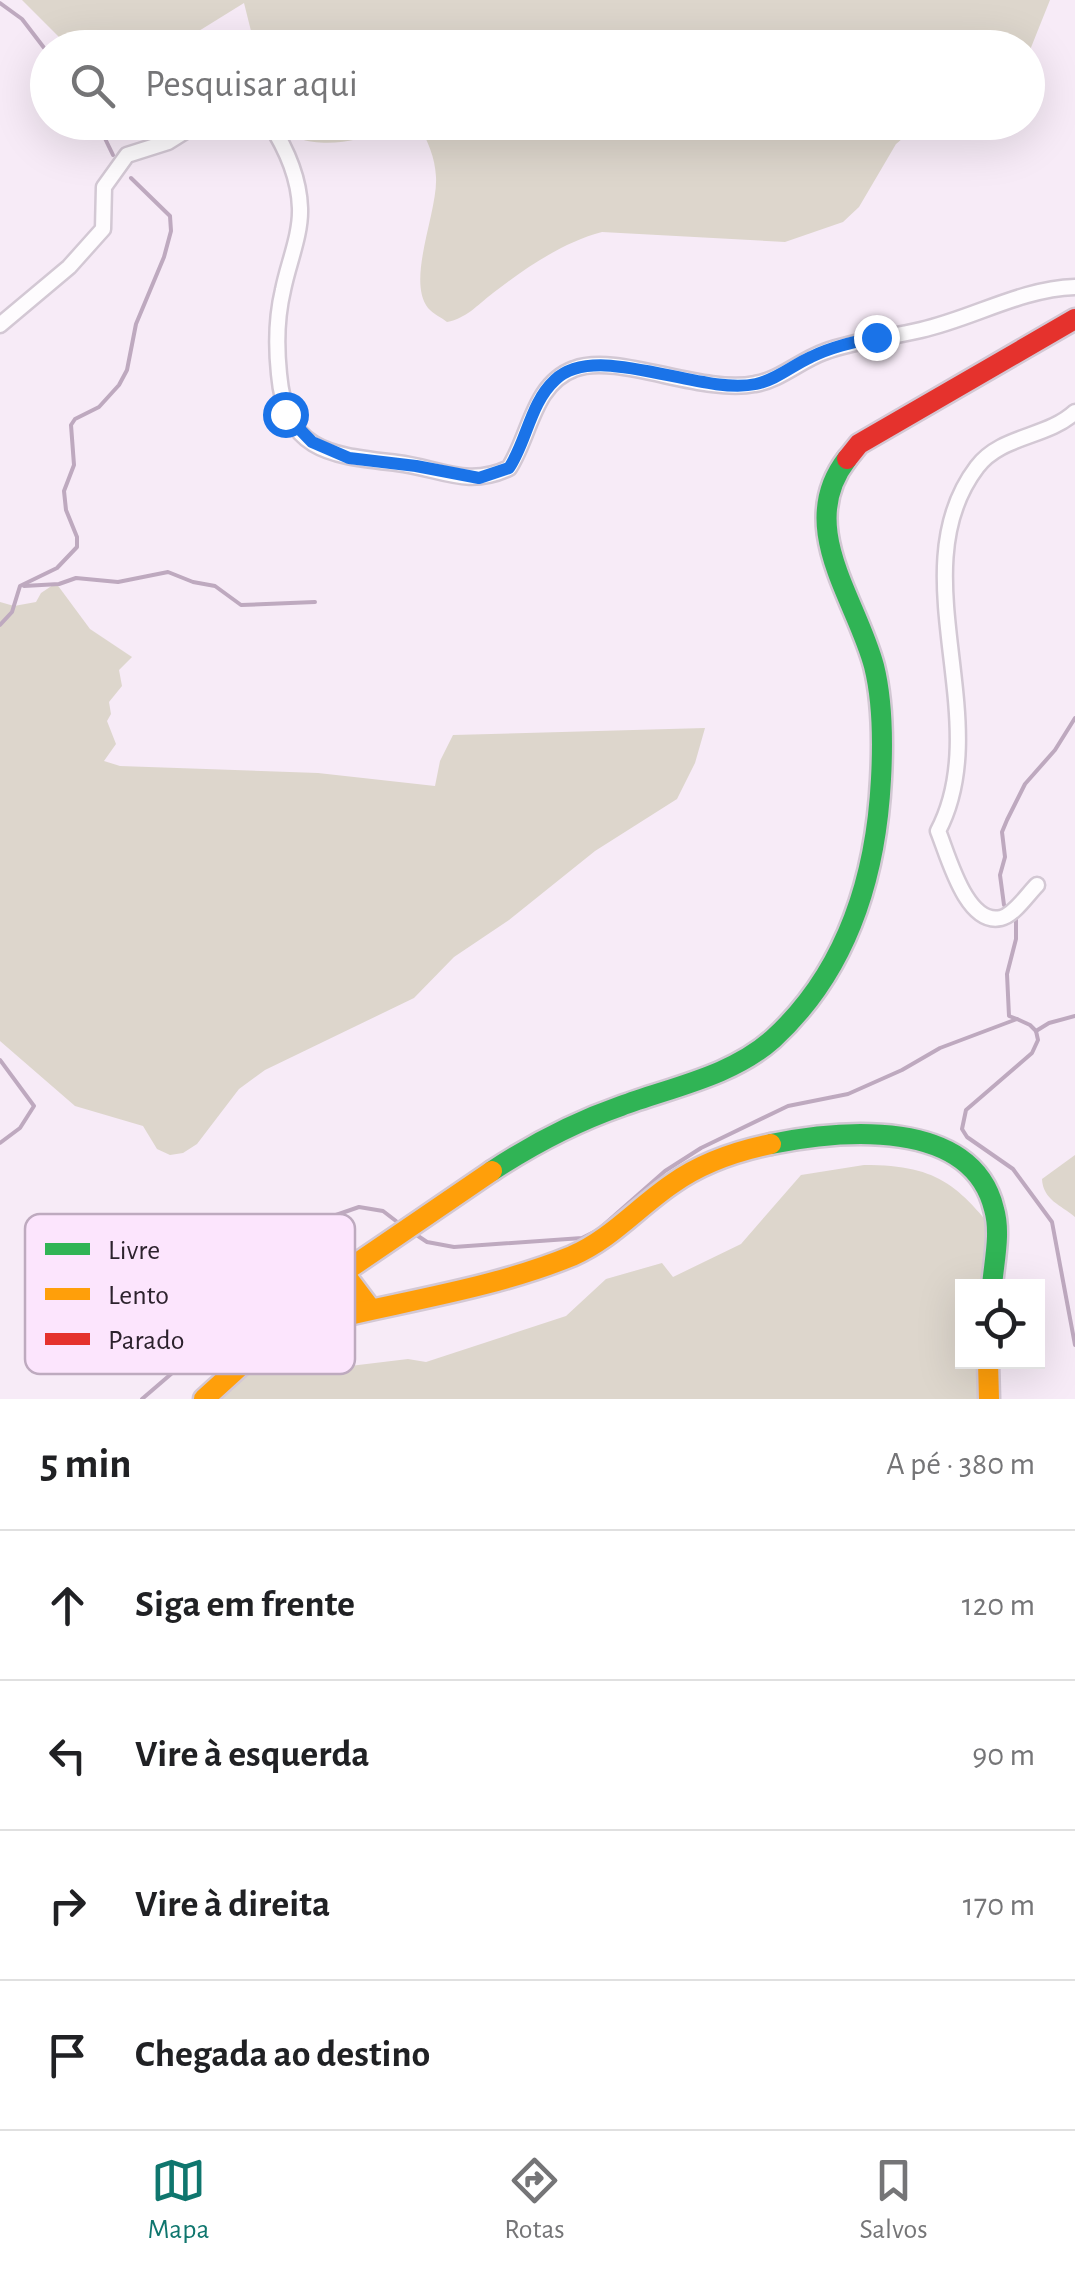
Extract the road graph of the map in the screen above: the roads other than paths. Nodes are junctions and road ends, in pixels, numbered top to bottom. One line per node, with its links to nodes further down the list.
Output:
1 (171, 140): 5 (street)
2 (278, 140): 3 (street)
3 (1075, 287)
4 (1075, 319): 8 (main road)
5 (0, 325)
6 (1075, 412): 7 (street)
7 (1037, 885)
8 (355, 1264)
9 (992, 1279): 11 (main road)
10 (355, 1288): 11 (main road)
11 (370, 1308): 12 (main road)
12 (355, 1312)
13 (988, 1369): 16 (main road)
14 (238, 1374): 15 (main road)
15 (204, 1399)
16 (989, 1399)

